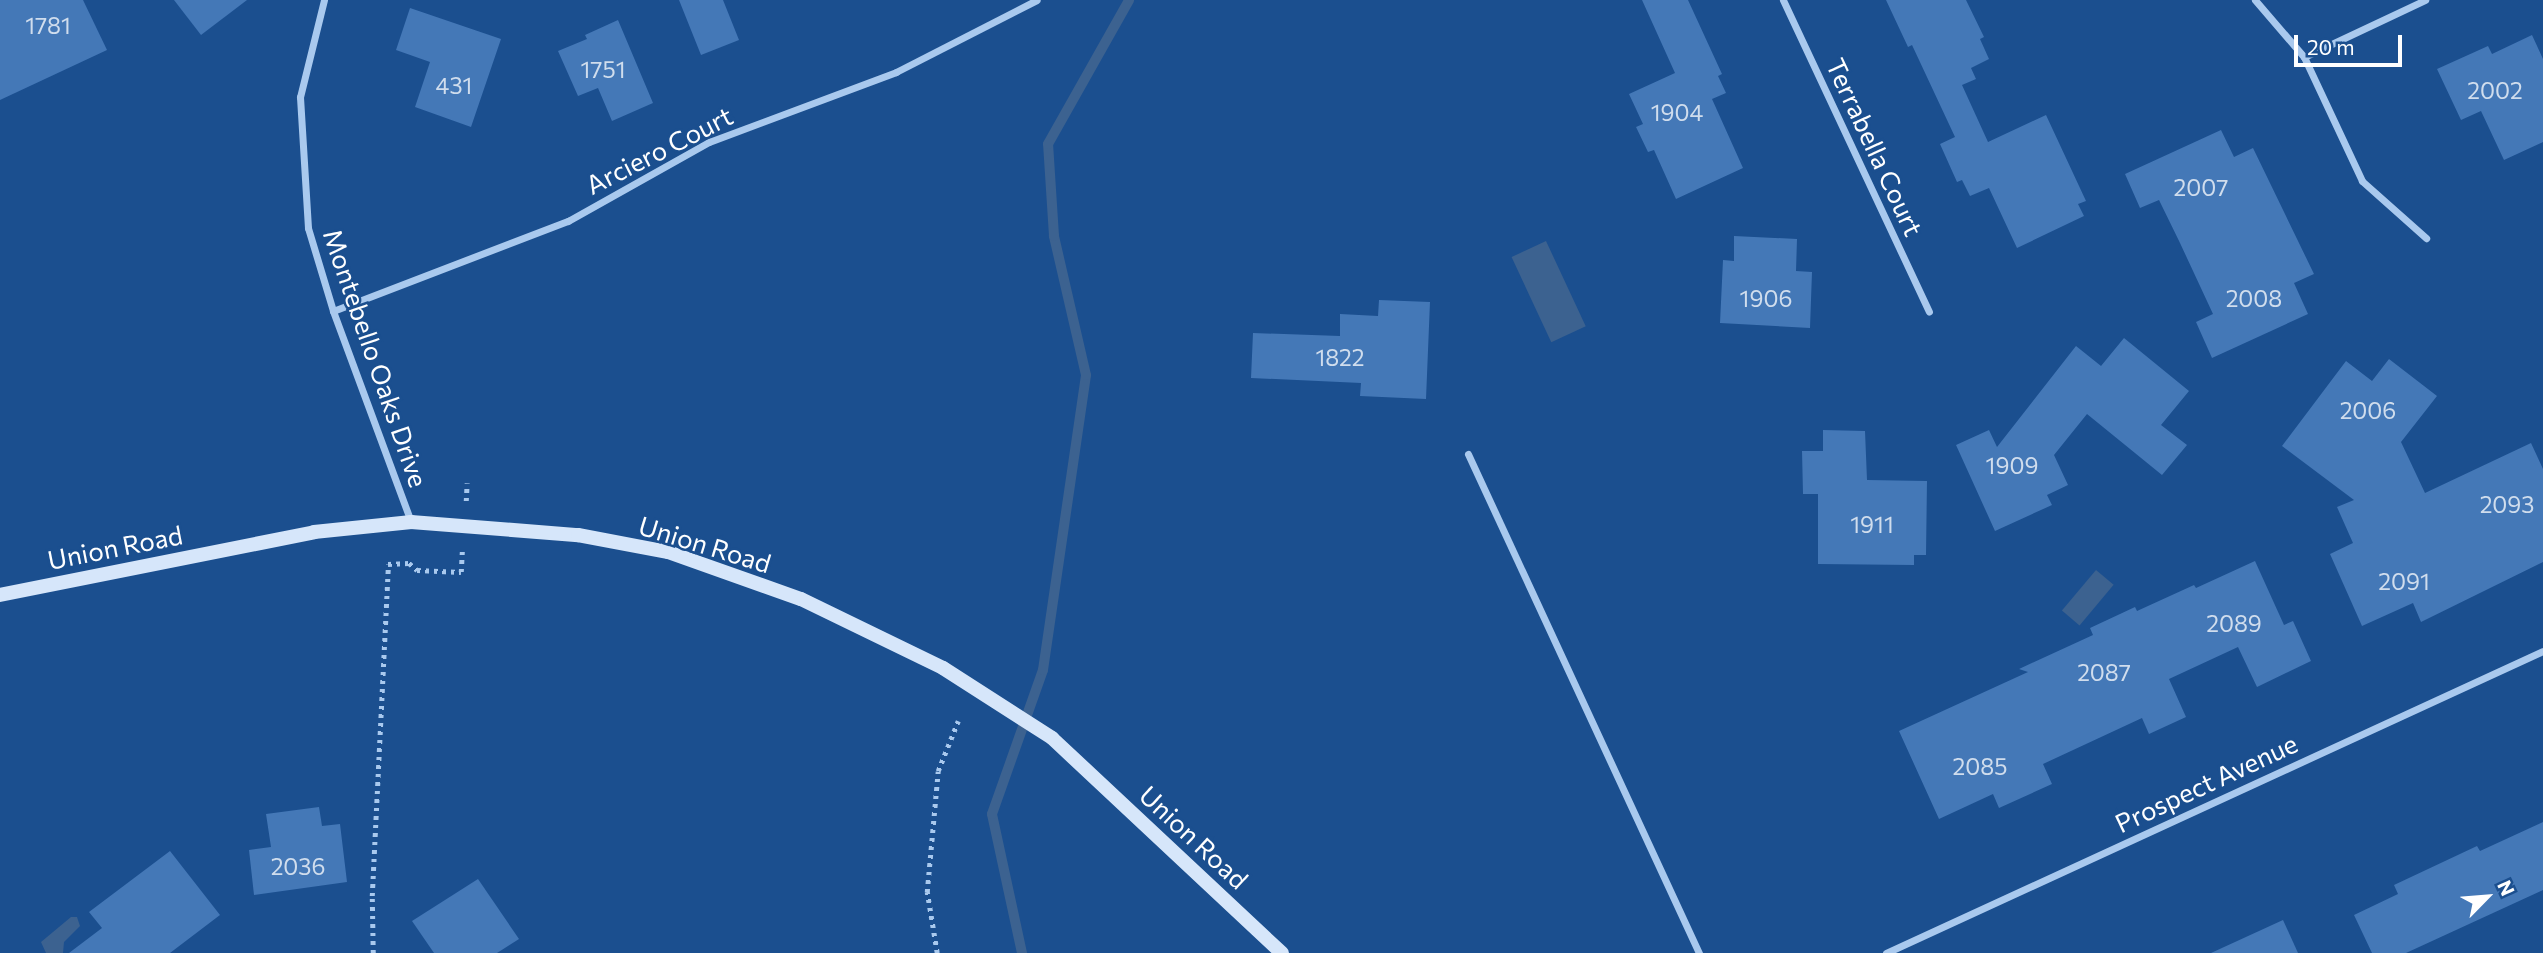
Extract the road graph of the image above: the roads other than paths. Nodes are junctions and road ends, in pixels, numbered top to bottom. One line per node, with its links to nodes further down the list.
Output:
1 (324, 0): 8 (street, Montebello Oaks Drive)
2 (1037, 0): 8 (street, Arciero Court)
3 (1783, 0): 9 (street, Terrabella Court)
4 (2255, 0): 6 (street)
5 (2425, 0): 6 (street)
6 (2304, 57): 7 (street)
7 (2426, 238)
8 (333, 311): 11 (street, Montebello Oaks Drive)
9 (1929, 312)
10 (1468, 454): 15 (street)
11 (411, 522): 12 (main road, Union Road); 14 (main road, Union Road)
12 (0, 596)
13 (2543, 651): 16 (street, Prospect Avenue)
14 (1282, 953)
15 (1699, 953)
16 (1886, 953)

